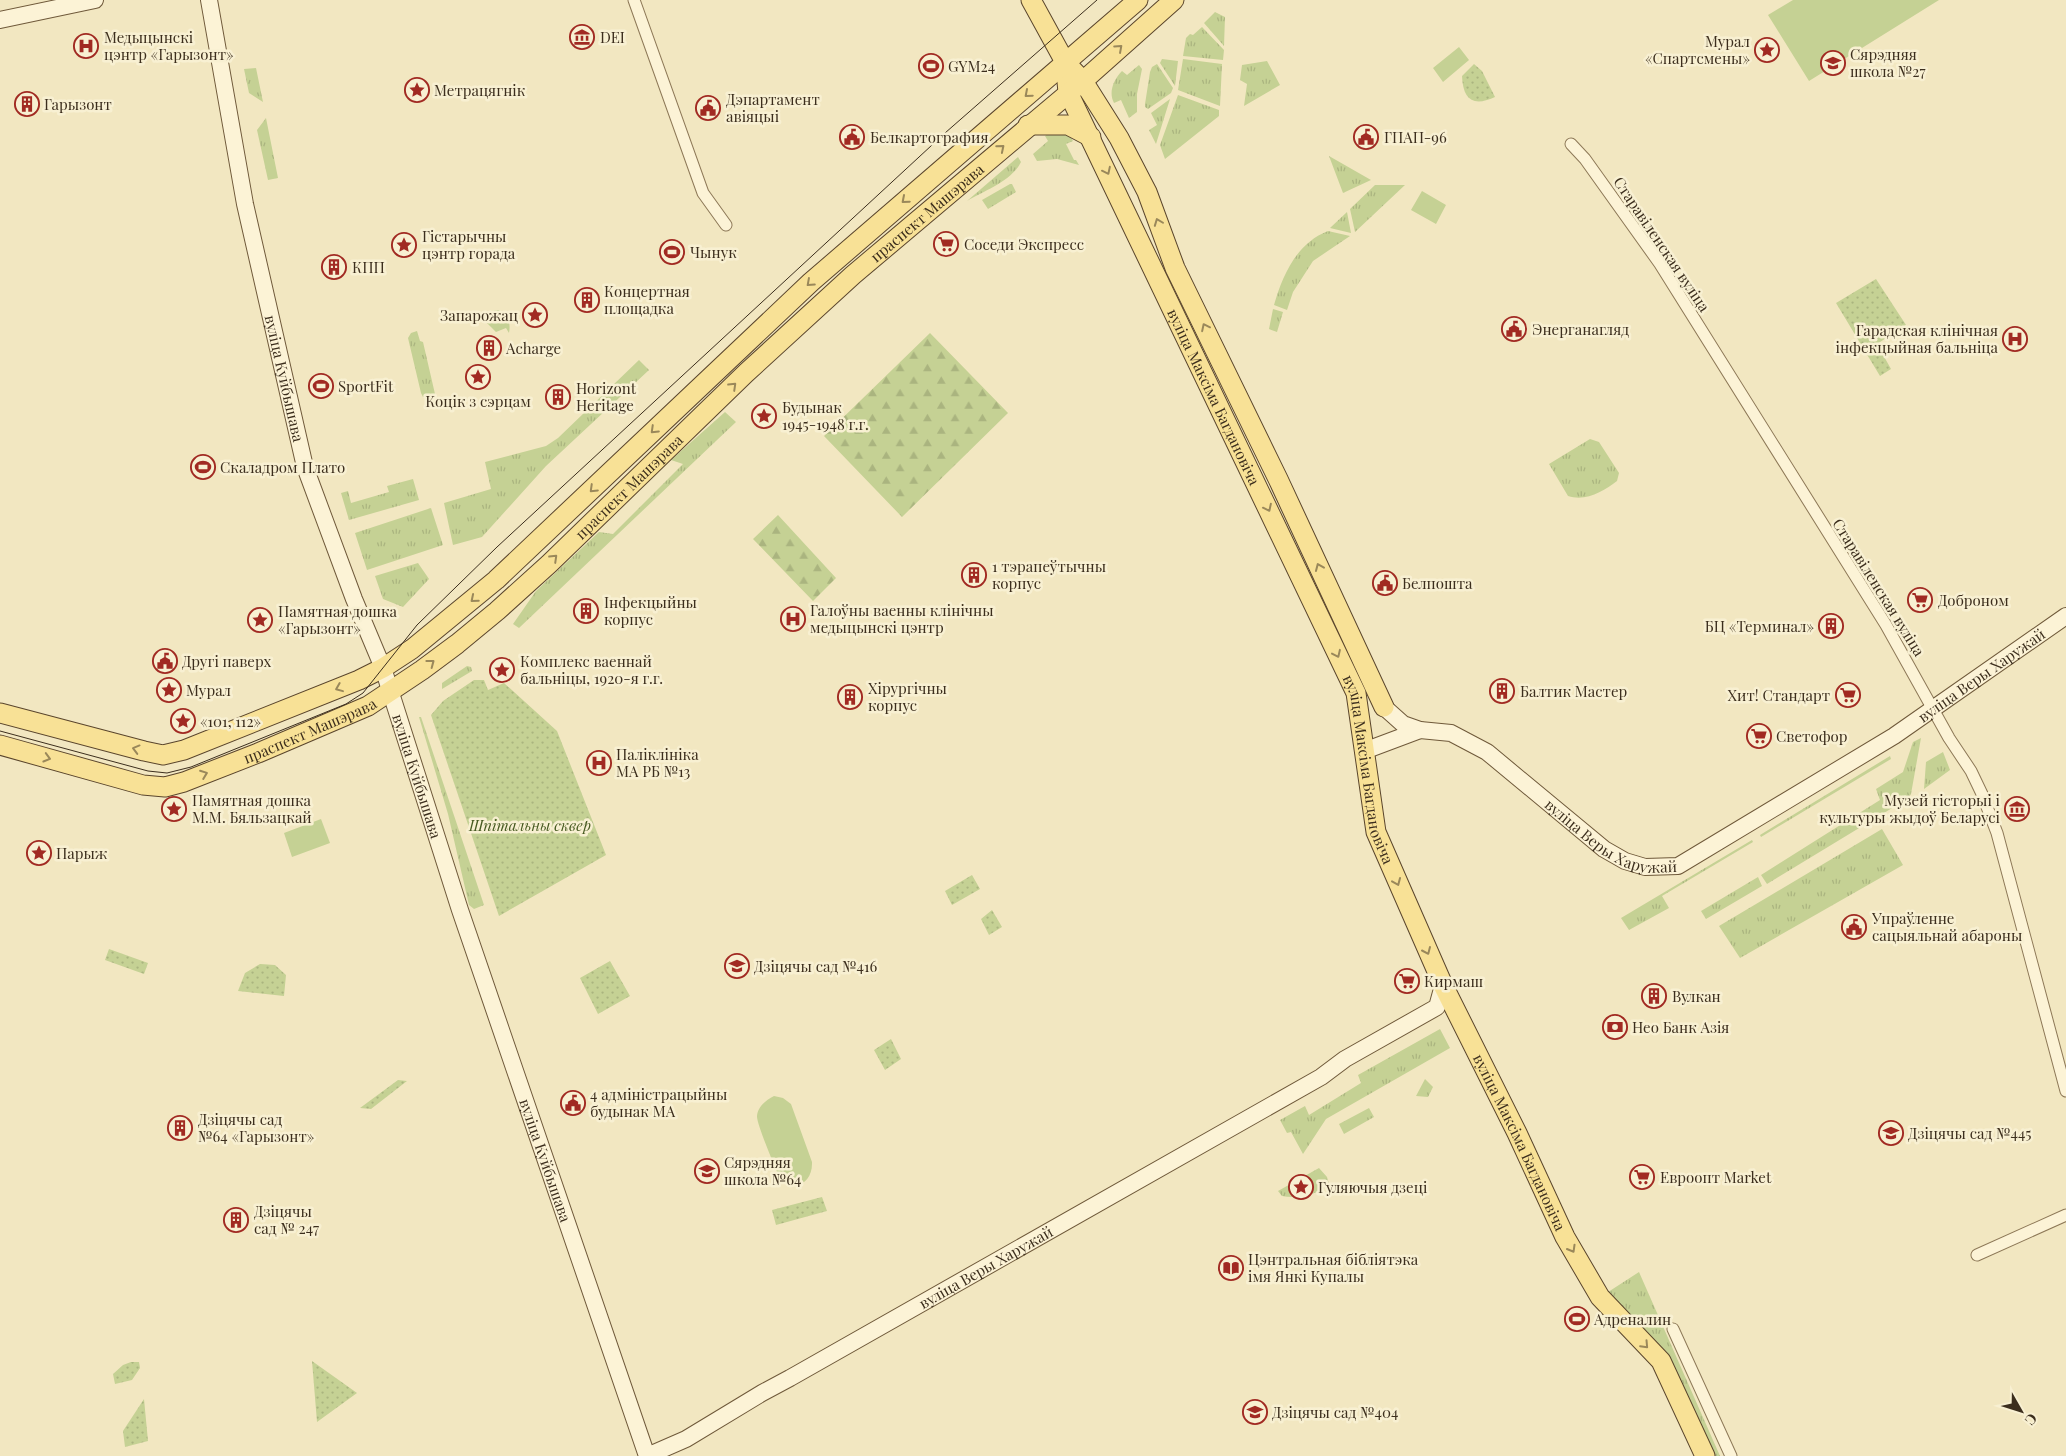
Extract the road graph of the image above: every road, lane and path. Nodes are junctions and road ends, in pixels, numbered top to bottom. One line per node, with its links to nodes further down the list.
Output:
1 (95, 0): 7 (main road)
2 (209, 0): 21 (main road, вуліца Куйбышава)
3 (634, 0): 13 (street)
4 (1031, 0): 8 (main road, вуліца Максіма Багдановіча)
5 (1138, 0): 8 (main road, праспект Машэрава)
6 (1174, 0): 9 (main road, праспект Машэрава, one-way to 6)
7 (0, 20)
8 (1064, 62): 9 (main road, вуліца Максіма Багдановіча); 14 (main road, праспект Машэрава, one-way to 14)
9 (1076, 86): 10 (main road, праспект Машэрава); 11 (main road, вуліца Максіма Багдановіча); 17 (main road, вуліца Максіма Багдановіча, one-way to 9)
10 (1028, 125): 11 (main road); 15 (main road, праспект Машэрава, one-way to 10)
11 (1091, 137): 19 (main road, вуліца Максіма Багдановіча, one-way to 19)
12 (1572, 144): 24 (street, Старавіленская вуліца)
13 (726, 225)
14 (847, 250): 15 (main road); 16 (main road, праспект Машэрава, one-way to 16)
15 (853, 275): 18 (main road, праспект Машэрава, one-way to 15)
16 (682, 403): 18 (main road); 21 (main road, праспект Машэрава, one-way to 21)
17 (1246, 411): 19 (main road); 23 (main road, вуліца Максіма Багдановіча, one-way to 17)
18 (698, 419): 22 (main road, праспект Машэрава, one-way to 18)
19 (1227, 423): 28 (main road, вуліца Максіма Багдановіча, one-way to 28)
20 (2066, 616): 24 (main road, вуліца Веры Харужай)
21 (383, 668): 22 (main road, вуліца Куйбышава); 25 (main road, праспект Машэрава, one-way to 25)
22 (391, 692): 27 (main road, праспект Машэрава, one-way to 22); 36 (main road, вуліца Куйбышава)
23 (1384, 707): 26 (main road, вуліца Веры Харужай)
24 (1933, 709): 26 (main road, вуліца Веры Харужай); 32 (street, Старавіленская вуліца)
25 (0, 714)
26 (1420, 730): 28 (main road)
27 (0, 745)
28 (1364, 751): 29 (main road, вуліца Максіма Багдановіча, one-way to 29)
29 (1443, 985): 30 (main road, вуліца Максіма Багдановіча); 31 (main road, вуліца Веры Харужай)
30 (1459, 1018): 31 (main road, вуліца Веры Харужай); 37 (main road, вуліца Максіма Багдановіча, one-way to 37)
31 (1321, 1077): 36 (main road, вуліца Веры Харужай)
32 (2066, 1091)
33 (2066, 1215): 34 (street)
34 (1977, 1254)
35 (1673, 1329): 38 (street)
36 (647, 1456)
37 (1704, 1456)
38 (1731, 1456)

